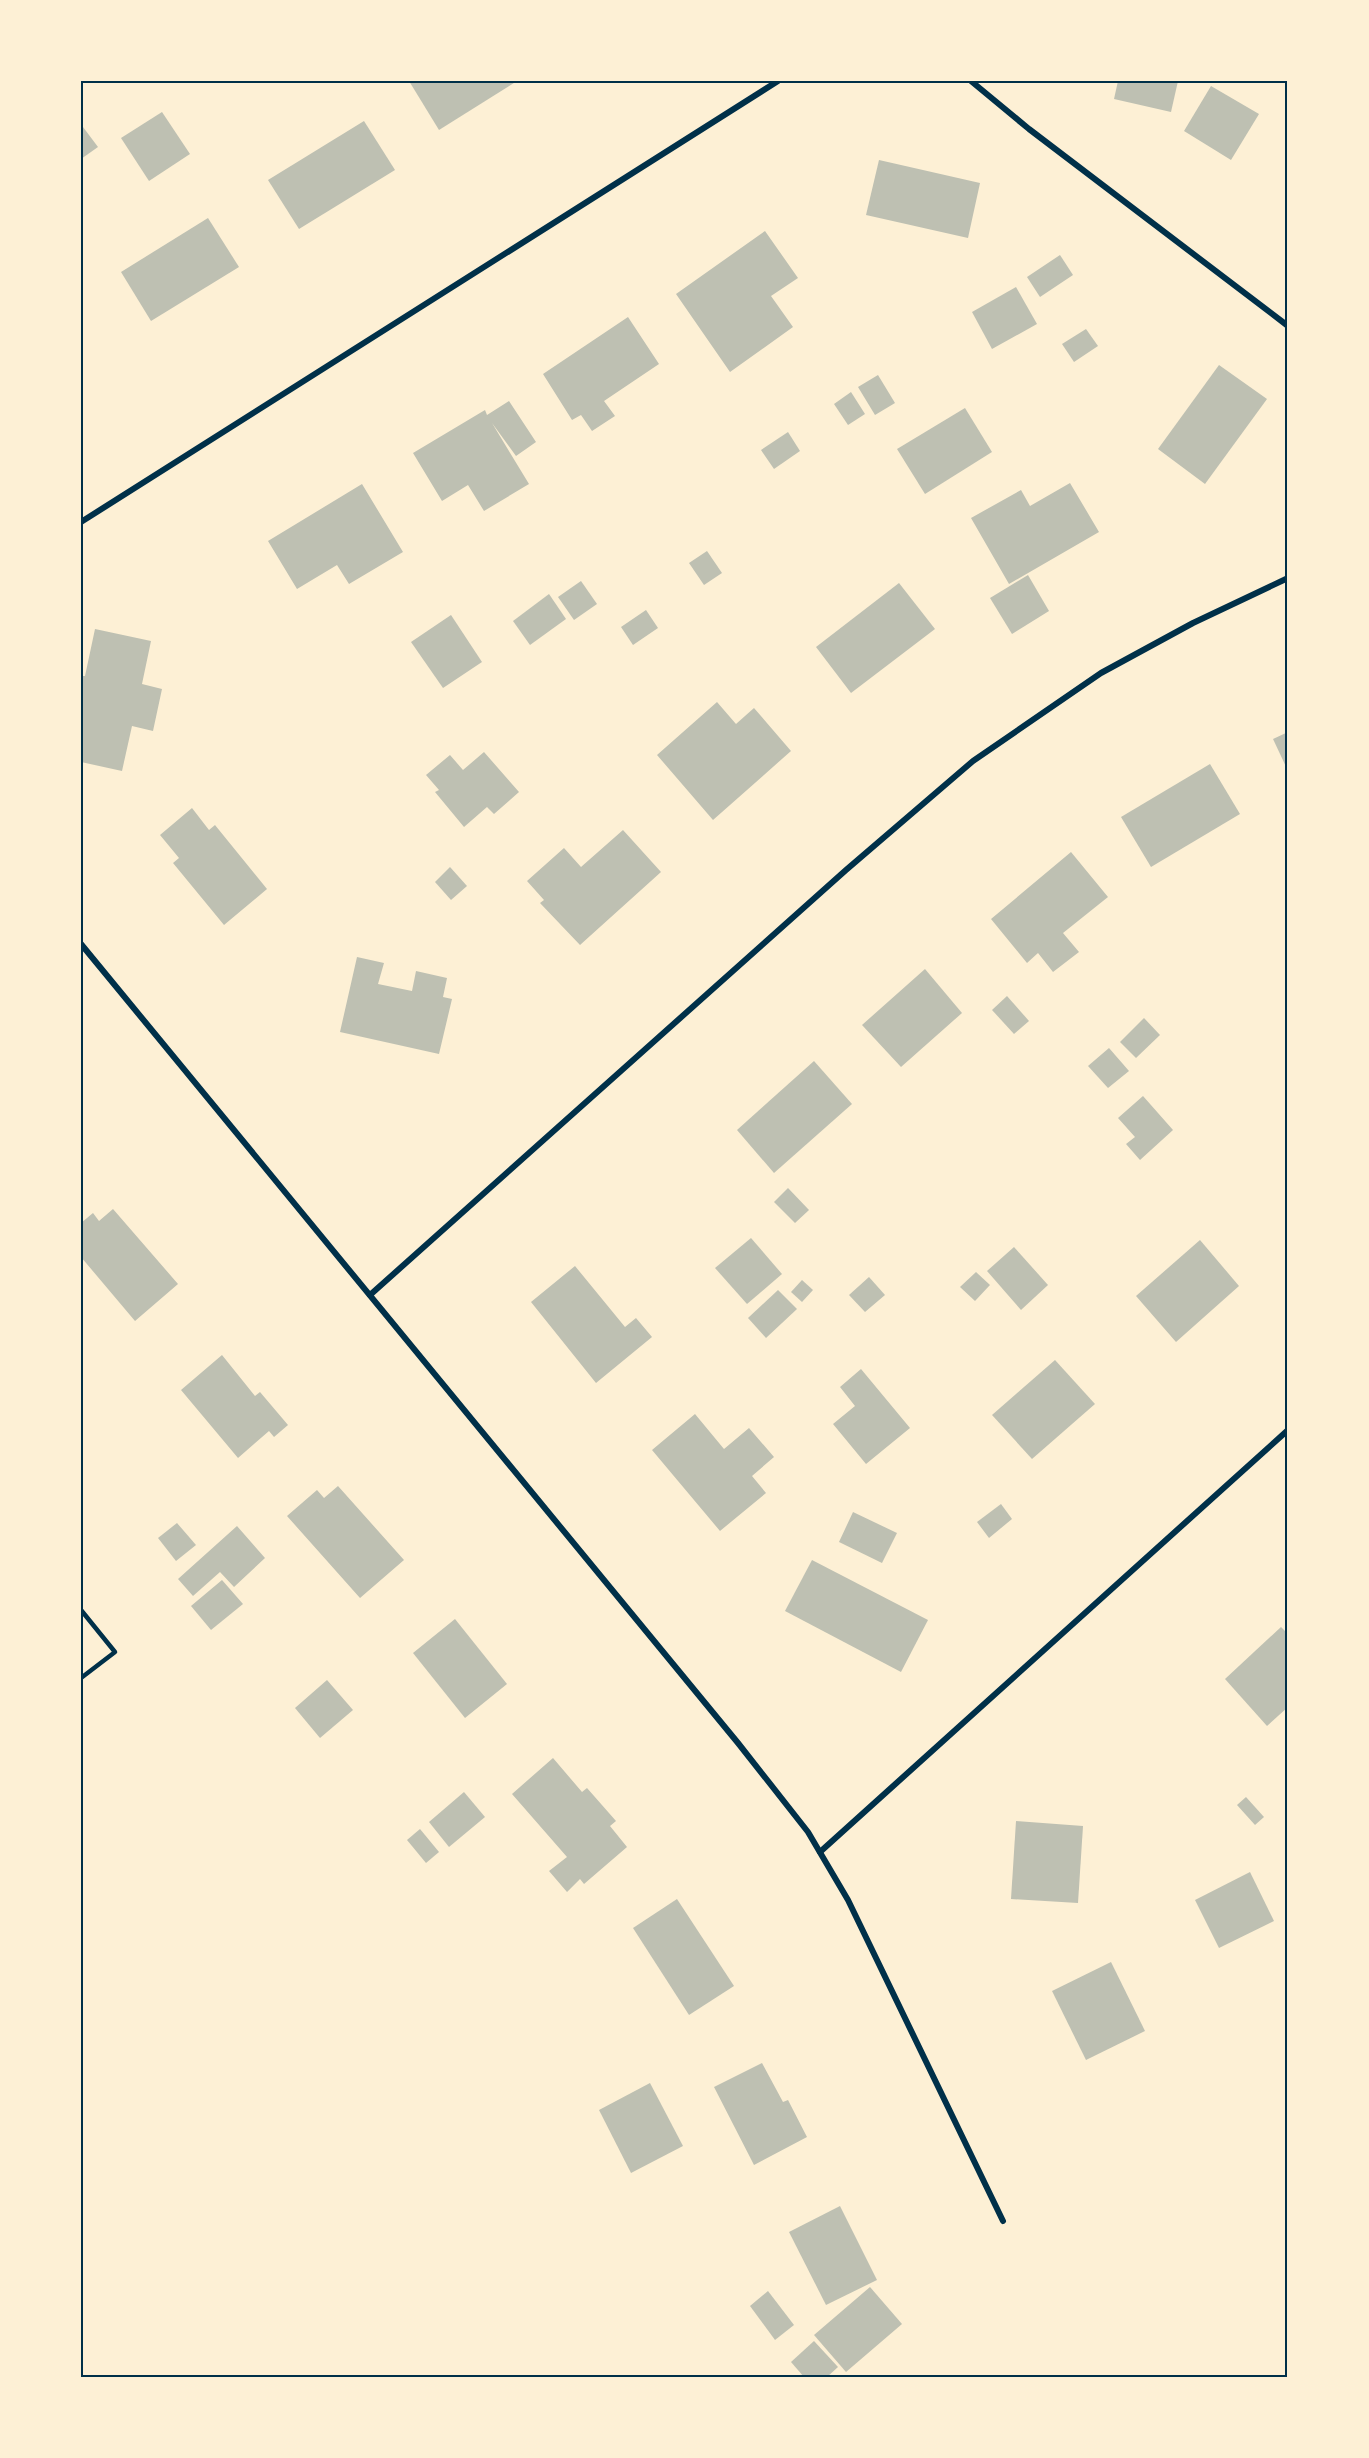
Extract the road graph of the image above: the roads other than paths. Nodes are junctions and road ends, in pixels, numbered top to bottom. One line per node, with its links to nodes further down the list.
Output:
1 (778, 81): 4 (street)
2 (971, 81): 3 (street)
3 (1288, 326)
4 (81, 522)
5 (1288, 578): 7 (street)
6 (81, 944): 7 (street)
7 (370, 1295): 11 (street)
8 (1288, 1430): 11 (street)
9 (81, 1610): 10 (lane)
10 (81, 1678)
11 (820, 1852): 12 (street)
12 (1004, 2222)

